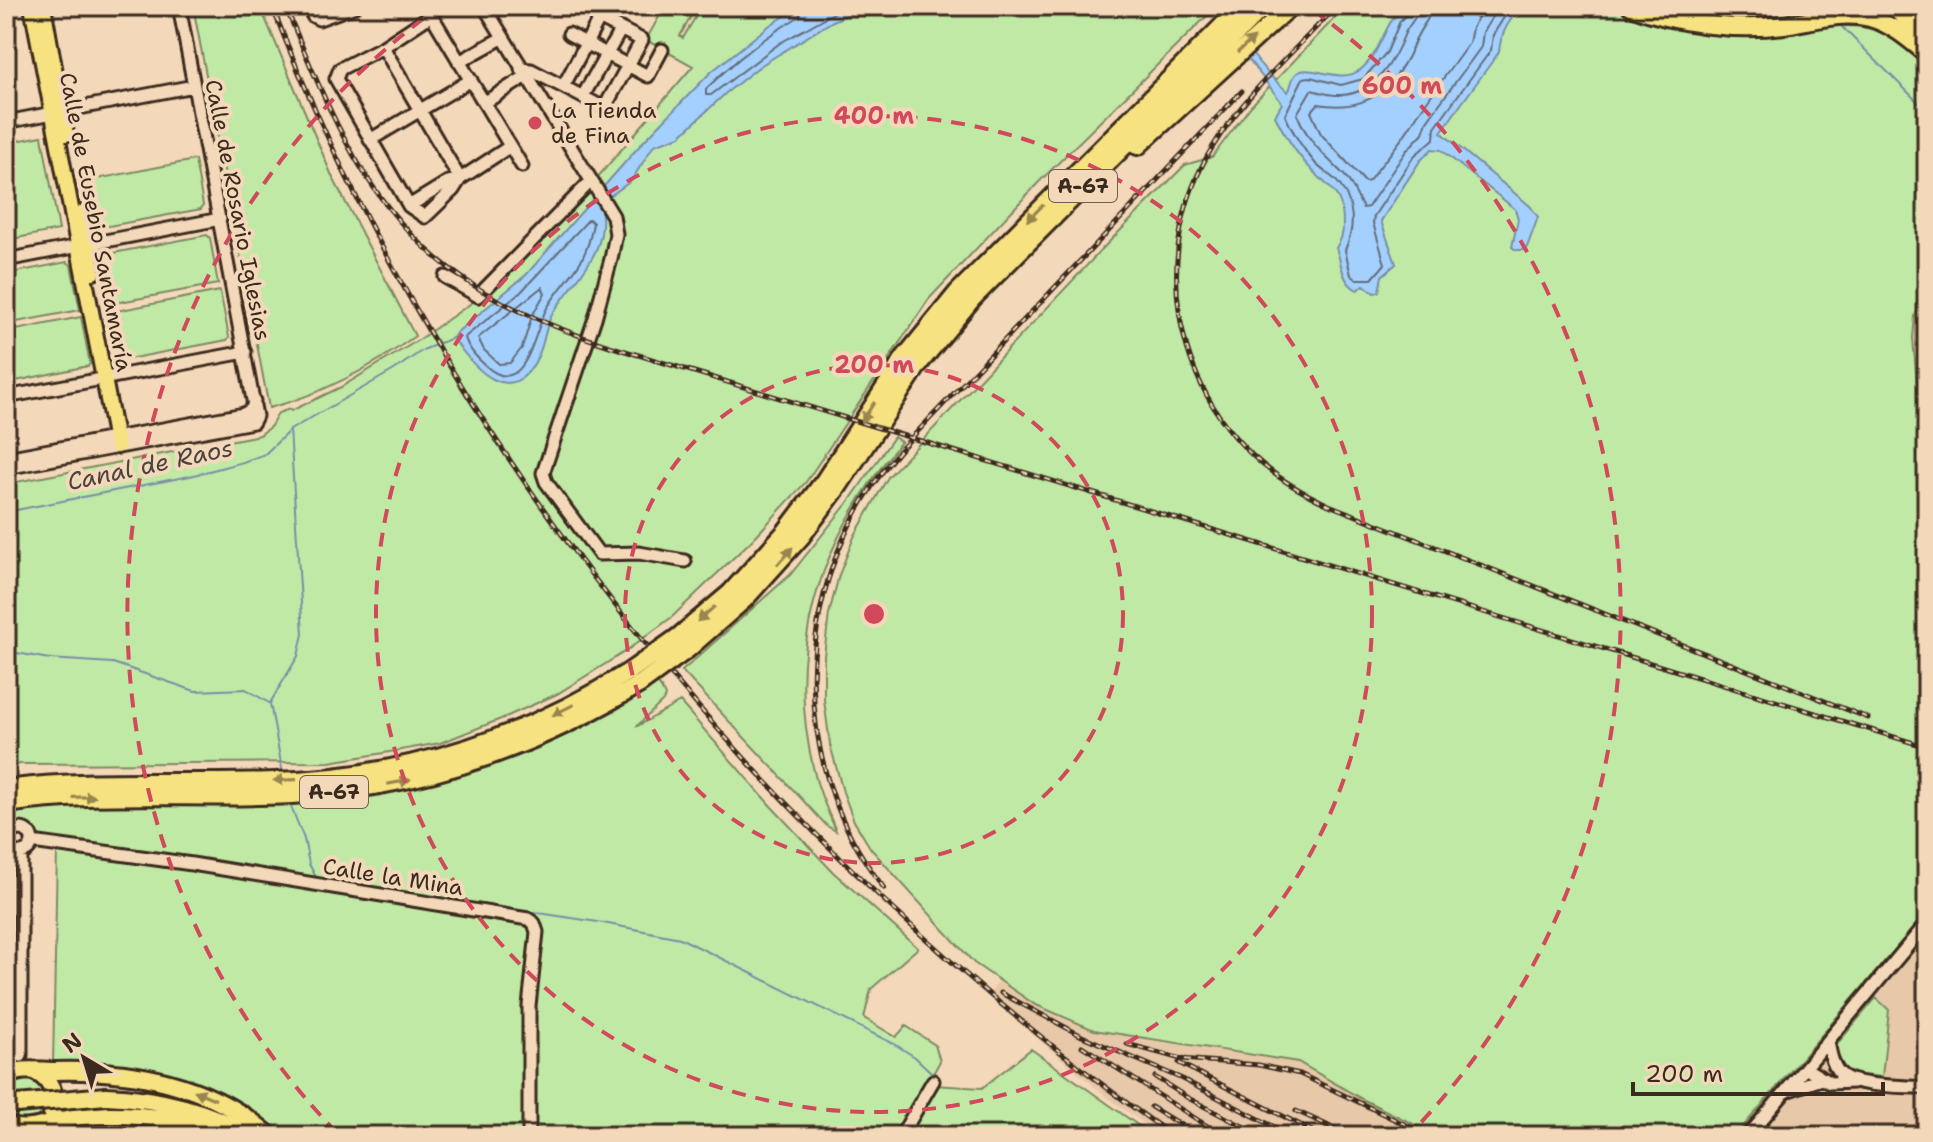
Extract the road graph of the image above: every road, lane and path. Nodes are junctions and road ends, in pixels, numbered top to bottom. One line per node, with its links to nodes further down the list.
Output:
1 (32, 6): 41 (main road, Calle de Eusebio Santamaría)
2 (43, 6): 41 (main road, Calle de Eusebio Santamaría)
3 (179, 6): 36 (street, Calle de Rosario Iglesias)
4 (309, 6): 5 (street)
5 (355, 6)
6 (484, 6): 22 (street)
7 (606, 6): 16 (street)
8 (1291, 6): 53 (highway, one-way to 8)
9 (1631, 6): 17 (highway)
10 (1645, 6): 17 (highway)
11 (1812, 6): 19 (highway)
12 (1893, 6): 23 (highway)
13 (1912, 6): 18 (highway)
14 (1246, 9): 25 (highway, A-67)
15 (428, 11): 27 (street); 30 (street)
16 (599, 18): 20 (street); 26 (street)
17 (1682, 21): 19 (highway)
18 (1927, 21)
19 (1716, 24): 29 (highway)
20 (621, 29): 24 (street); 28 (street)
21 (569, 34): 26 (street)
22 (502, 38): 30 (street); 32 (street)
23 (1927, 39)
24 (642, 40): 31 (street); 31 (street)
25 (1213, 40): 53 (highway, A-67); 62 (highway, A-67, one-way to 62)
26 (585, 44): 28 (street); 35 (street)
27 (383, 47): 40 (street); 43 (street)
28 (606, 54): 31 (street); 37 (street)
29 (1927, 54)
30 (459, 62): 34 (street)
31 (627, 66): 37 (street)
32 (523, 73): 33 (street); 38 (street); 39 (street)
33 (546, 77): 35 (street); 38 (street)
34 (471, 80): 39 (street); 40 (street)
35 (564, 85): 37 (street)
36 (194, 86): 41 (street); 49 (street, Calle de Rosario Iglesias)
37 (583, 96)
38 (538, 97): 47 (street)
39 (484, 103): 44 (street)
40 (420, 111): 43 (street); 46 (street)
41 (58, 114): 42 (street); 50 (main road, Calle de Eusebio Santamaría)
42 (6, 122)
43 (370, 140): 48 (street)
44 (509, 147): 45 (street); 46 (street)
45 (522, 166)
46 (460, 179): 48 (street); 48 (street)
47 (592, 185): 52 (street); 61 (street)
48 (409, 206)
49 (220, 219): 50 (street); 54 (street, Calle de Rosario Iglesias)
50 (83, 245): 51 (street); 55 (main road, Calle de Eusebio Santamaría)
51 (6, 260)
52 (445, 277)
53 (945, 329): 62 (highway, A-67, one-way to 53)
54 (245, 352): 55 (street); 57 (street, Calle de Rosario Iglesias)
55 (108, 378): 56 (street); 58 (main road, Calle de Eusebio Santamaría)
56 (6, 397)
57 (254, 401): 58 (street); 58 (street, Calle de Rosario Iglesias)
58 (121, 441): 59 (street); 60 (street)
59 (6, 458)
60 (6, 468)
61 (685, 561)
62 (683, 643): 63 (highway, A-67, bridge)
63 (635, 678): 64 (highway, A-67, one-way to 64); 65 (highway, A-67, one-way to 63)
64 (6, 789)
65 (6, 804)
66 (7, 842): 67 (street); 68 (street)
67 (32, 842): 68 (street); 86 (street, Calle la Mina)
68 (21, 854): 70 (street)
69 (1927, 923): 71 (street)
70 (12, 968): 73 (street)
71 (1828, 1041): 72 (street); 74 (street)
72 (1808, 1064): 74 (street); 75 (street); 79 (street)
73 (17, 1071): 82 (highway); 85 (highway, one-way to 73)
74 (1842, 1075): 77 (street)
75 (1822, 1079): 77 (street); 79 (street)
76 (933, 1081): 87 (street)
77 (1857, 1081): 78 (street)
78 (1927, 1088)
79 (1785, 1092): 88 (street)
80 (6, 1105): 84 (highway, bridge)
81 (10, 1129): 82 (highway)
82 (36, 1130): 83 (highway)
83 (236, 1136)
84 (251, 1136)
85 (270, 1136)
86 (529, 1136)
87 (901, 1136)
88 (1748, 1136)

